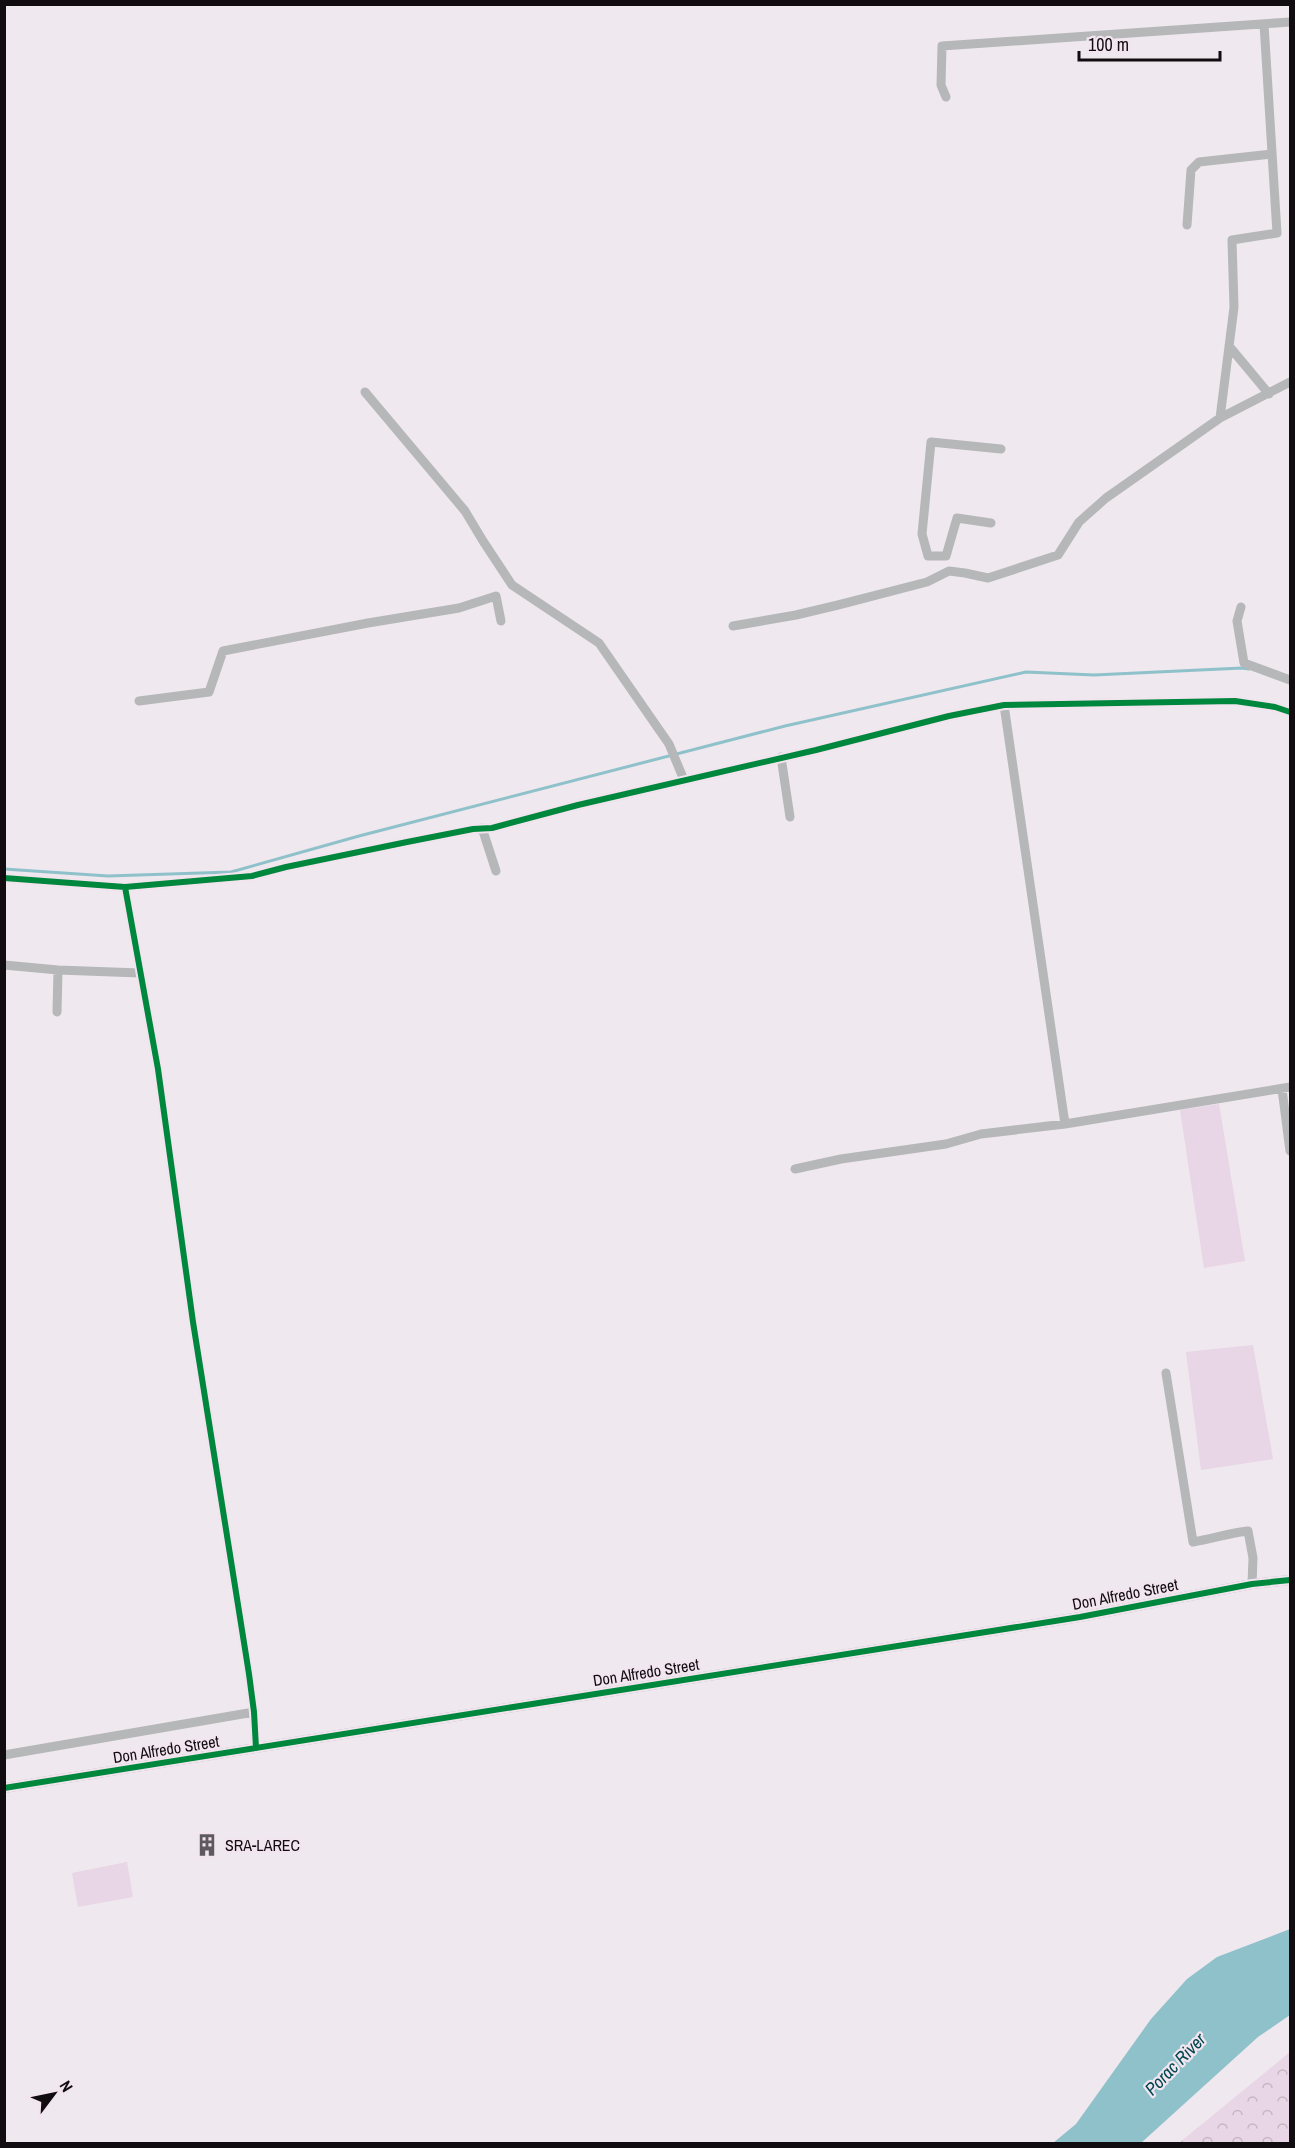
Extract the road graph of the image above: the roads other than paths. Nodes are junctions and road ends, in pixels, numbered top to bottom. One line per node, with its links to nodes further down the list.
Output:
1 (1290, 22): 2 (street)
2 (1264, 24): 3 (street); 4 (street)
3 (946, 97)
4 (1272, 154): 5 (street); 6 (street)
5 (1187, 225)
6 (1229, 346): 9 (street); 10 (street)
7 (1290, 382): 9 (street)
8 (365, 392): 21 (street)
9 (1269, 394): 10 (street)
10 (1220, 418): 15 (street)
11 (1001, 449): 12 (street)
12 (991, 524)
13 (1241, 607): 16 (street)
14 (501, 621): 17 (street)
15 (733, 626)
16 (1290, 680)
17 (139, 701)
18 (1004, 705): 19 (street); 20 (street); 32 (street)
19 (1290, 712)
20 (781, 757): 21 (street); 22 (street)
21 (683, 777): 23 (street)
22 (790, 817)
23 (482, 828): 24 (street); 26 (street)
24 (496, 871)
25 (4, 878): 26 (street)
26 (125, 887): 29 (street)
27 (4, 965): 28 (street)
28 (58, 970): 29 (street); 30 (street)
29 (140, 973): 38 (street)
30 (57, 1012)
31 (1286, 1088): 32 (street); 33 (street)
32 (1065, 1124): 34 (street)
33 (1290, 1151)
34 (795, 1169)
35 (1166, 1372): 37 (street)
36 (1290, 1580): 37 (street, Don Alfredo Street)
37 (1252, 1584): 39 (street, Don Alfredo Street)
38 (254, 1712): 39 (street); 40 (street)
39 (256, 1749): 41 (street, Don Alfredo Street)
40 (4, 1755)
41 (4, 1788)

